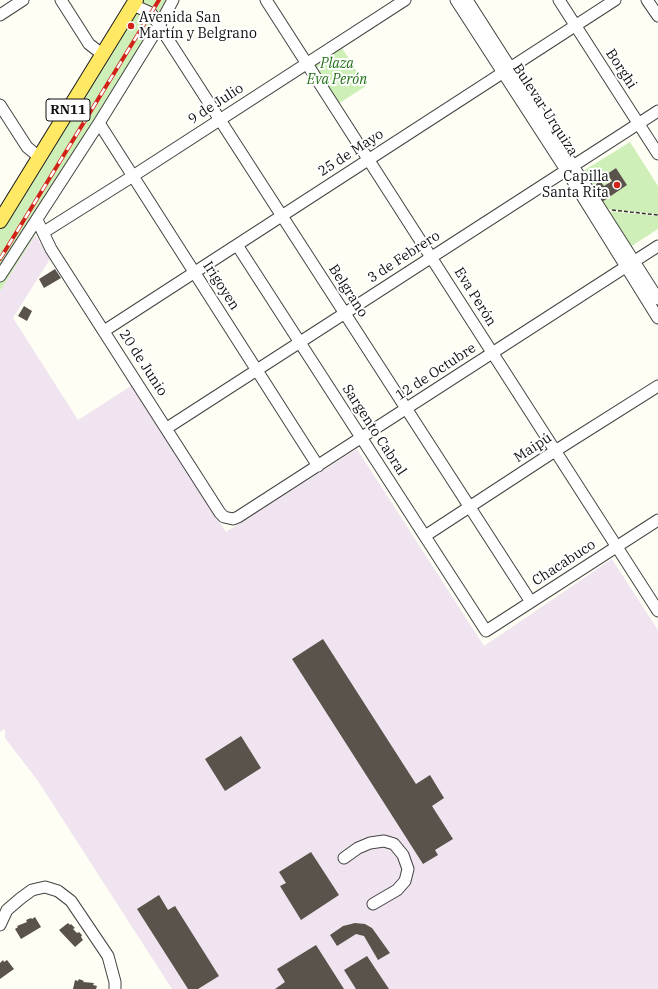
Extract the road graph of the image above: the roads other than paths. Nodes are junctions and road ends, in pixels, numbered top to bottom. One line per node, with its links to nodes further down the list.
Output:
1 (23, 0): 12 (street)
2 (61, 0): 16 (street)
3 (173, 0): 14 (street)
4 (266, 0): 17 (street, Eva Perón)
5 (405, 0): 17 (street, 9 de Julio)
6 (456, 0): 18 (street, Bulevar Urquiza)
7 (467, 0): 18 (street, Bulevar Urquiza)
8 (559, 0): 15 (street, Borghi)
9 (615, 0): 15 (street, 25 de Mayo)
10 (648, 0): 13 (street)
11 (135, 2): 14 (street, Belgrano); 16 (main road, RN11)
12 (0, 14)
13 (658, 16)
14 (159, 26): 21 (street, Belgrano); 22 (street)
15 (575, 26): 18 (street, 25 de Mayo); 23 (street, Borghi)
16 (102, 54): 25 (main road, RN11)
17 (307, 63): 21 (street, 9 de Julio); 26 (street, Eva Perón)
18 (506, 70): 26 (street, 25 de Mayo); 27 (street, Bulevar Urquiza)
19 (0, 105): 25 (street)
20 (658, 111): 23 (street, 3 de Febrero)
21 (220, 120): 28 (street, 9 de Julio); 29 (street, Belgrano)
22 (99, 123): 28 (street, Irigoyen); 30 (street)
23 (638, 124): 24 (street, Borghi); 27 (street, 3 de Febrero)
24 (658, 154)
25 (39, 157): 31 (main road, RN11)
26 (369, 159): 29 (street, 25 de Mayo); 35 (street, Eva Perón)
27 (569, 168): 35 (street, 3 de Febrero); 36 (street, Bulevar Urquiza); 36 (street, Bulevar Urquiza)
28 (133, 176): 32 (street, 9 de Julio); 37 (street, Irigoyen)
29 (282, 216): 33 (street, 25 de Mayo); 40 (street, Belgrano)
30 (37, 220): 32 (street, 20 de Junio); 38 (street)
31 (0, 221)
32 (44, 232): 42 (street, 20 de Junio)
33 (237, 245): 37 (street, 25 de Mayo); 43 (street, Sargento Cabral)
34 (658, 246): 36 (street, 12 de Octubre)
35 (432, 256): 40 (street, 3 de Febrero); 44 (street, Eva Perón)
36 (630, 264): 39 (street, Bulevar Urquiza); 41 (street, Bulevar Urquiza); 44 (street, 12 de Octubre)
37 (194, 273): 42 (street, 25 de Mayo); 45 (street, Irigoyen)
38 (0, 276)
39 (658, 299)
40 (344, 313): 43 (street, 3 de Febrero); 47 (street, Belgrano)
41 (658, 318)
42 (104, 331): 48 (street, 20 de Junio)
43 (300, 342): 45 (street, 3 de Febrero); 49 (street, Sargento Cabral)
44 (493, 353): 47 (street, 12 de Octubre); 50 (street, Eva Perón)
45 (256, 369): 48 (street, 3 de Febrero); 51 (street, Irigoyen)
46 (658, 386): 50 (street, Maipú)
47 (406, 409): 49 (street, 12 de Octubre); 52 (street, Belgrano)
48 (167, 428): 53 (street, 20 de Junio)
49 (361, 438): 51 (street, 12 de Octubre); 55 (street, Sargento Cabral)
50 (555, 451): 52 (street, Maipú); 56 (street, Eva Perón)
51 (318, 466): 53 (street, 12 de Octubre)
52 (470, 506): 55 (street, Maipú); 57 (street, Belgrano)
53 (228, 519)
54 (658, 520): 56 (street, Chacabuco)
55 (424, 536): 59 (street, Sargento Cabral)
56 (617, 547): 57 (street, Chacabuco); 58 (street, Eva Perón)
57 (531, 602): 59 (street, Chacabuco)
58 (658, 611)
59 (486, 631)
60 (344, 858): 61 (street)
61 (373, 904)
62 (0, 925): 63 (street)
63 (115, 989)

